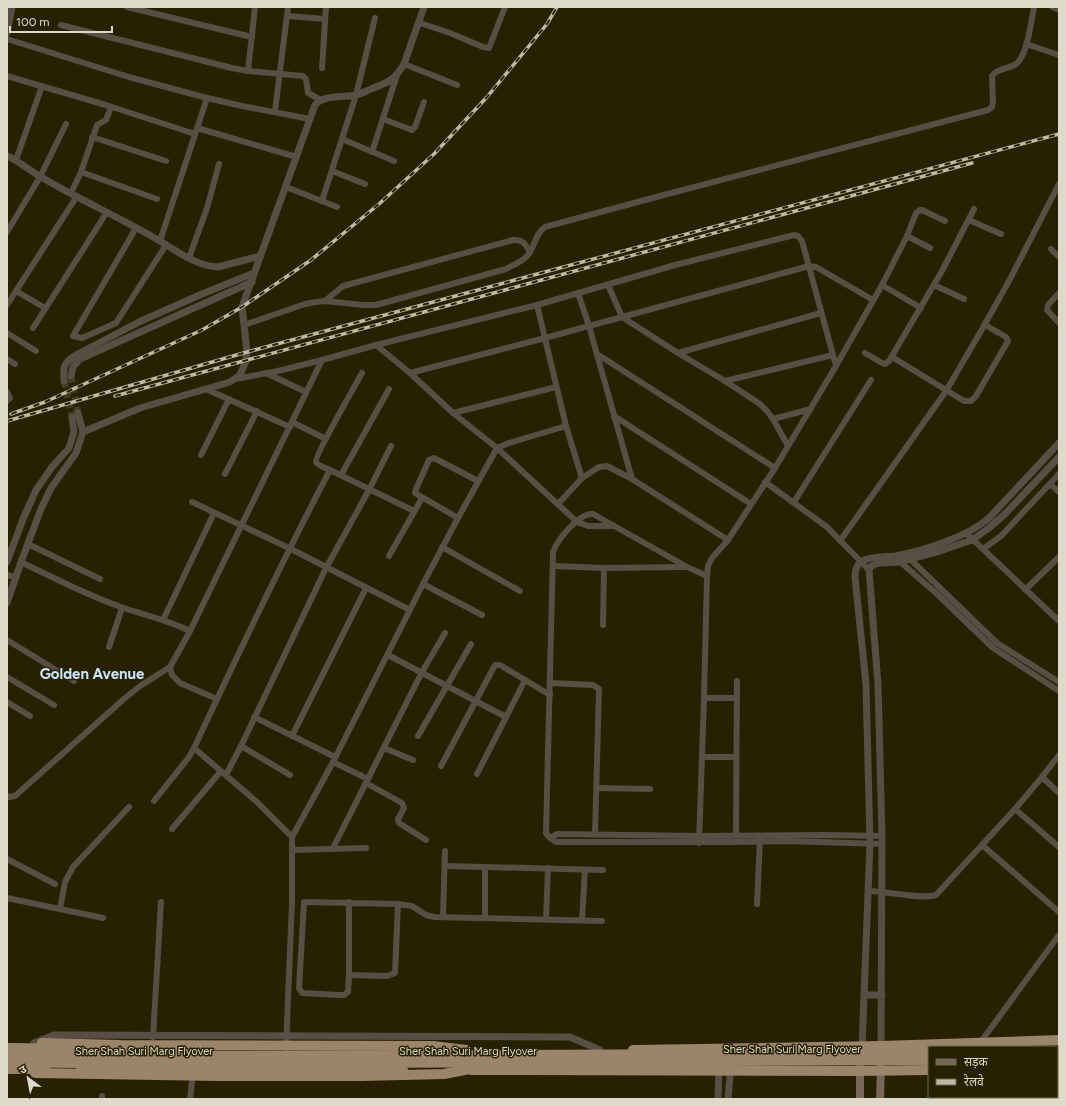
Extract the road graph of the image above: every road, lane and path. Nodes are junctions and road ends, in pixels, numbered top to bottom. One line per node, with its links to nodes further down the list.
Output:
1 (12, 7): 16 (street)
2 (126, 7): 17 (street)
3 (256, 7): 17 (street)
4 (288, 7): 11 (street)
5 (326, 7): 13 (street)
6 (424, 7): 14 (street)
7 (505, 7): 14 (street)
8 (1034, 7): 19 (street)
9 (1052, 7): 10 (street)
10 (1059, 10)
11 (288, 16): 13 (street); 24 (street)
12 (375, 18): 29 (street)
13 (325, 19): 22 (street)
14 (420, 23): 21 (street)
15 (61, 25): 23 (street)
16 (7, 33)
17 (252, 37): 23 (street)
18 (7, 39): 30 (street)
19 (1026, 44): 20 (street); 69 (street)
20 (1059, 55)
21 (404, 64): 25 (street); 27 (street)
22 (322, 68)
23 (248, 71): 24 (street)
24 (281, 74): 31 (street); 34 (street)
25 (397, 75): 29 (street); 36 (street)
26 (7, 76): 28 (street)
27 (457, 85)
28 (42, 86): 33 (street); 44 (street)
29 (356, 95): 31 (street); 40 (street)
30 (207, 98): 34 (street); 38 (street)
31 (321, 100): 35 (street)
32 (424, 102): 36 (street)
33 (111, 107): 38 (street); 39 (street)
34 (275, 112): 35 (street)
35 (310, 119): 43 (street)
36 (383, 119): 41 (street)
37 (66, 124): 50 (street)
38 (196, 131): 43 (street); 66 (street)
39 (92, 137): 45 (street); 49 (street)
40 (342, 139): 41 (street); 48 (street)
41 (372, 152): 46 (street)
42 (7, 156): 44 (street)
43 (297, 157): 53 (street)
44 (16, 160): 50 (street)
45 (166, 161)
46 (394, 161)
47 (219, 164): 72 (street)
48 (332, 171): 51 (street); 56 (street)
49 (81, 172): 54 (street); 55 (street)
50 (40, 177): 54 (street); 63 (street)
51 (365, 184)
52 (1059, 184): 93 (street)
53 (286, 187): 56 (street); 70 (street)
54 (74, 194): 59 (street); 79 (street)
55 (157, 199)
56 (322, 201): 57 (street)
57 (337, 207)
58 (974, 209): 60 (street)
59 (107, 212): 62 (street); 87 (street)
60 (969, 220): 64 (street); 78 (street)
61 (945, 221): 65 (street)
62 (136, 228): 66 (street); 66 (street)
63 (7, 232)
64 (1000, 234)
65 (906, 236): 67 (street); 77 (street)
66 (163, 243): 72 (street)
67 (930, 248)
68 (1051, 249): 71 (street)
69 (530, 252): 84 (street); 84 (street)
70 (260, 256): 72 (street); 74 (street)
71 (1059, 257)
72 (189, 258)
73 (809, 266): 76 (street); 83 (street); 89 (street); 90 (street)
74 (254, 273): 75 (street); 116 (street)
75 (252, 282): 92 (street); 112 (street)
76 (608, 285): 80 (street); 90 (street)
77 (882, 285): 83 (street); 88 (street)
78 (934, 285): 82 (street); 88 (street)
79 (16, 291): 85 (street); 87 (street)
80 (578, 293): 86 (street); 94 (street)
81 (1059, 293): 91 (street)
82 (964, 298)
83 (873, 300): 108 (street)
84 (325, 301): 92 (street)
85 (7, 305)
86 (537, 305): 97 (street); 98 (street)
87 (45, 308): 95 (street)
88 (921, 308): 104 (street)
89 (821, 313): 100 (street); 103 (street)
90 (622, 317): 94 (street); 100 (street)
91 (1059, 323)
92 (244, 325): 113 (street)
93 (985, 325): 120 (street); 120 (street)
94 (589, 326): 97 (street); 102 (street)
95 (34, 328)
96 (7, 333): 99 (street)
97 (545, 338): 110 (street); 117 (street)
98 (376, 345): 106 (street); 110 (street)
99 (36, 351)
100 (678, 353): 115 (street)
101 (865, 353): 104 (street)
102 (597, 354): 128 (street); 140 (street)
103 (833, 355): 108 (street); 115 (street)
104 (892, 357): 120 (street)
105 (7, 359): 107 (street)
106 (322, 360): 109 (street); 122 (street)
107 (15, 364)
108 (836, 366): 125 (street)
109 (266, 373): 113 (street); 122 (street)
110 (410, 373): 127 (street)
111 (362, 374): 133 (street)
112 (71, 376)
113 (235, 379): 118 (street)
114 (871, 380): 154 (street)
115 (725, 381): 129 (street)
116 (64, 382)
117 (556, 387): 127 (street); 131 (street)
118 (206, 389): 123 (street); 132 (street)
119 (388, 389): 144 (street)
120 (946, 391): 165 (street)
121 (7, 392): 124 (street)
122 (306, 392): 130 (street)
123 (229, 399): 126 (street); 138 (street)
124 (7, 401)
125 (811, 409): 129 (street); 136 (street)
126 (257, 411): 130 (street); 142 (street)
127 (454, 413): 137 (street)
128 (614, 416): 146 (street); 156 (street)
129 (773, 419): 136 (street)
130 (290, 425): 133 (street); 161 (street)
131 (566, 426): 137 (street); 145 (street)
132 (83, 432): 167 (street); 176 (street)
133 (326, 439): 141 (street)
134 (1059, 443): 163 (street)
135 (391, 446): 150 (street)
136 (788, 446): 140 (street)
137 (497, 448): 147 (street); 155 (street)
138 (201, 455)
139 (1059, 458): 166 (street)
140 (775, 468): 148 (street)
141 (330, 470): 144 (street); 169 (street)
142 (225, 474)
143 (1059, 474): 149 (street)
144 (341, 475): 150 (street)
145 (582, 478): 146 (street); 155 (street)
146 (632, 479): 164 (street)
147 (478, 481): 152 (street); 159 (street)
148 (766, 482): 154 (street); 156 (street)
149 (1050, 484): 151 (street); 170 (street)
150 (369, 490): 157 (street); 182 (street)
151 (1059, 492)
152 (422, 498): 157 (street); 159 (street)
153 (192, 502): 158 (street)
154 (794, 502): 165 (street)
155 (558, 504): 160 (street)
156 (751, 504): 164 (street)
157 (414, 511): 172 (street)
158 (214, 513): 161 (street); 197 (street)
159 (458, 518): 168 (street)
160 (577, 522): 162 (street); 162 (street); 180 (street)
161 (240, 526): 169 (street); 200 (street)
162 (617, 526): 181 (street)
163 (966, 533): 166 (street); 171 (street)
164 (728, 540): 186 (street)
165 (840, 540): 178 (street)
166 (972, 540): 170 (street); 175 (street)
167 (28, 544): 177 (street); 188 (street)
168 (442, 547): 189 (street); 192 (street)
169 (289, 548): 182 (street); 219 (street)
170 (983, 549): 191 (street)
171 (904, 554): 173 (street); 175 (street)
172 (389, 556)
173 (894, 556): 178 (street); 179 (street)
174 (1059, 556): 191 (street)
175 (910, 560): 179 (street); 212 (street)
176 (7, 562)
177 (21, 562): 187 (street); 194 (street)
178 (861, 562): 184 (street); 258 (street)
179 (900, 562): 184 (street); 215 (street)
180 (553, 566): 183 (street); 213 (street)
181 (687, 567): 183 (street); 186 (street)
182 (326, 568): 190 (street); 224 (street)
183 (604, 568): 199 (street)
184 (869, 570): 254 (street)
185 (7, 575): 187 (street)
186 (707, 576): 217 (street)
187 (15, 578): 193 (street)
188 (100, 579)
189 (423, 584): 195 (street); 196 (street)
190 (366, 588): 195 (street); 226 (street)
191 (1026, 590): 198 (street)
192 (520, 591)
193 (7, 603)
194 (122, 608): 197 (street); 204 (street)
195 (410, 610): 205 (street)
196 (482, 615)
197 (163, 620): 200 (street)
198 (1059, 621)
199 (603, 625)
200 (190, 631): 206 (street)
201 (445, 633): 207 (street)
202 (7, 640): 210 (street)
203 (471, 644): 214 (street)
204 (109, 647)
205 (388, 655): 207 (street); 234 (street)
206 (170, 667): 219 (street); 245 (street)
207 (422, 672): 214 (street); 230 (street)
208 (7, 677): 222 (street)
209 (525, 680): 216 (street); 221 (street); 225 (street)
210 (74, 681)
211 (737, 681): 218 (street)
212 (1059, 682)
213 (550, 683): 216 (street); 242 (street)
214 (448, 686): 221 (street); 227 (street)
215 (1059, 691)
216 (550, 694): 256 (street)
217 (704, 698): 218 (street); 232 (street)
218 (737, 698): 233 (street)
219 (217, 699): 229 (street)
220 (7, 702): 223 (street)
221 (475, 702): 225 (street); 236 (street)
222 (54, 705)
223 (30, 716)
224 (254, 717): 226 (street); 228 (street)
225 (506, 717): 238 (street)
226 (292, 736): 234 (street)
227 (418, 736)
228 (241, 746): 237 (street); 239 (street)
229 (194, 748): 237 (street); 246 (street)
230 (384, 748): 235 (street); 241 (street)
231 (1059, 755): 240 (street)
232 (702, 757): 233 (street); 257 (street)
233 (736, 757): 252 (street)
234 (334, 760): 241 (street); 255 (street)
235 (413, 760)
236 (441, 766)
237 (223, 773): 249 (street); 255 (street)
238 (477, 774)
239 (290, 775)
240 (1042, 778): 244 (street); 248 (street)
241 (367, 781): 259 (street); 265 (street)
242 (597, 788): 243 (street); 250 (street)
243 (650, 789)
244 (1059, 793)
245 (7, 796)
246 (154, 801)
247 (129, 807): 285 (street)
248 (1015, 809): 263 (street); 264 (street)
249 (172, 829)
250 (595, 834): 251 (street); 256 (street)
251 (658, 835): 257 (street); 260 (street)
252 (736, 835): 253 (street); 257 (street)
253 (760, 835): 258 (street); 261 (street)
254 (882, 836): 258 (street); 262 (street)
255 (292, 837): 267 (street)
256 (550, 838): 260 (street)
257 (699, 839): 260 (street); 261 (street)
258 (870, 839): 261 (street); 262 (street); 276 (street)
259 (426, 840)
260 (658, 842)
261 (760, 842): 284 (street)
262 (882, 844): 277 (street)
263 (982, 845): 277 (street); 286 (street)
264 (1059, 847)
265 (333, 848): 266 (street); 267 (street)
266 (366, 848)
267 (293, 850): 280 (street)
268 (446, 852): 270 (street)
269 (7, 859): 275 (street)
270 (446, 866): 271 (street); 288 (street)
271 (485, 867): 272 (street); 289 (street)
272 (548, 868): 273 (street); 290 (street)
273 (585, 870): 274 (street); 291 (street)
274 (603, 870)
275 (55, 884)
276 (869, 891): 277 (street); 295 (street)
277 (881, 891): 296 (street)
278 (7, 898): 285 (street)
279 (161, 902): 297 (street)
280 (292, 902): 281 (street); 298 (street)
281 (304, 902): 282 (street); 294 (street)
282 (349, 902): 283 (street); 294 (street)
283 (398, 904): 288 (street); 294 (street)
284 (757, 904)
285 (60, 909): 287 (street)
286 (1059, 912)
287 (103, 918)
288 (443, 918): 289 (street)
289 (485, 918): 290 (street)
290 (546, 920): 291 (street)
291 (582, 920): 292 (street)
292 (602, 921)
293 (1059, 935): 301 (street)
294 (349, 975)
295 (864, 995): 296 (street); 302 (street)
296 (882, 995): 303 (street)
297 (153, 1037): 298 (street); 300 (street)
298 (286, 1037): 307 (street); 308 (street)
299 (1058, 1039): 301 (highway)
300 (38, 1043): 304 (highway); 311 (highway, bridge)
301 (980, 1043): 303 (highway)
302 (862, 1046): 303 (highway); 306 (highway); 321 (main road)
303 (881, 1046): 317 (main road)
304 (7, 1048): 307 (highway)
305 (718, 1048): 306 (highway); 308 (highway); 319 (street)
306 (730, 1048): 320 (street)
307 (286, 1050): 308 (highway); 316 (street)
308 (600, 1050)
309 (928, 1053): 311 (highway, Sher Shah Suri Marg Flyover, bridge)
310 (7, 1055): 311 (highway, Sher Shah Suri Marg Flyover, bridge)
311 (502, 1059): 312 (highway, Sher Shah Suri Marg Flyover, bridge); 313 (highway, Sher Shah Suri Marg Flyover, bridge); 314 (highway, bridge)
312 (928, 1060)
313 (7, 1062)
314 (7, 1070): 315 (highway)
315 (193, 1070): 316 (highway); 322 (street)
316 (285, 1070): 319 (highway)
317 (881, 1070): 318 (highway); 321 (highway); 326 (main road)
318 (928, 1070)
319 (719, 1071): 320 (highway); 323 (street)
320 (731, 1071): 321 (highway); 324 (street)
321 (859, 1071): 325 (main road)
322 (190, 1099)
323 (718, 1099)
324 (728, 1099)
325 (860, 1099)
326 (880, 1099)

